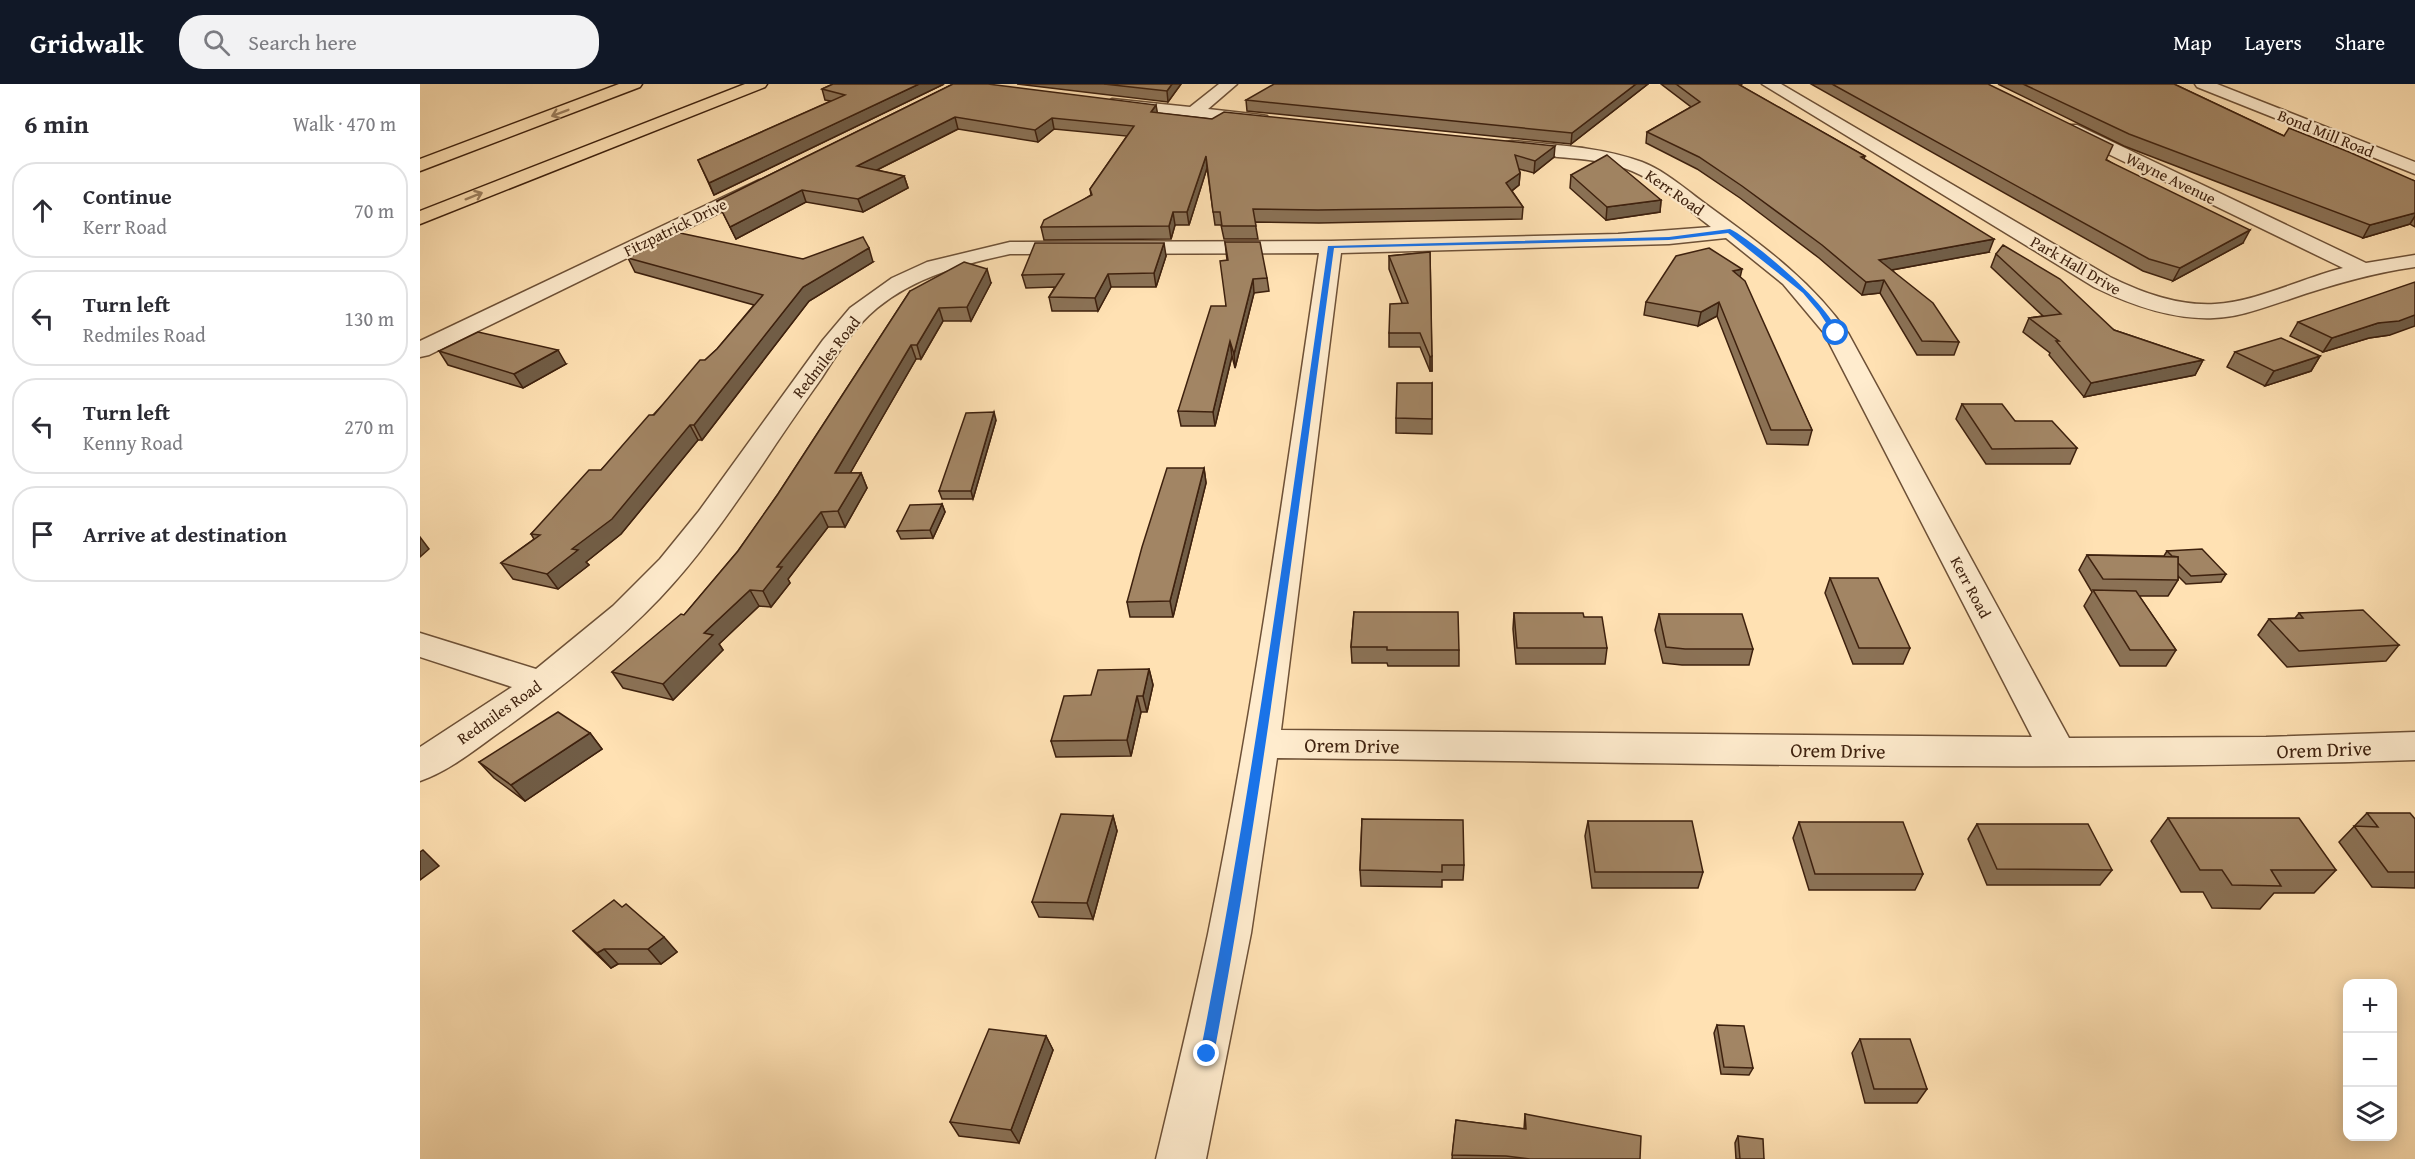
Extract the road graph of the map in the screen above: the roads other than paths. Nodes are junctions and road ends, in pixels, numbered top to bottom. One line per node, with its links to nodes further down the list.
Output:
1 (634, 84): 13 (highway, one-way to 13)
2 (743, 84): 12 (highway)
3 (759, 84): 12 (highway)
4 (1229, 84): 8 (street)
5 (1770, 84): 20 (street, Park Hall Drive)
6 (2203, 84): 14 (street, Bond Mill Road)
7 (1089, 100): 8 (street)
8 (1193, 113): 10 (street)
9 (2055, 121): 20 (street, Wayne Avenue)
10 (1284, 122)
11 (1492, 144): 17 (street, Kerr Road)
12 (593, 148): 16 (highway, one-way to 12)
13 (420, 165)
14 (2415, 168)
15 (772, 179): 21 (street, Fitzpatrick Drive)
16 (420, 218)
17 (1730, 231): 18 (street, Redmiles Road); 26 (street, Kerr Road)
18 (1331, 246): 23 (street, Redmiles Road); 24 (street)
19 (2415, 261): 20 (street, Park Hall Drive)
20 (2362, 269)
21 (420, 350)
22 (420, 645): 23 (street)
23 (540, 684): 27 (street, Redmiles Road)
24 (1261, 744): 26 (street, Orem Drive); 28 (street)
25 (2415, 746): 26 (street, Orem Drive)
26 (2058, 752)
27 (420, 766)
28 (1181, 1159)

